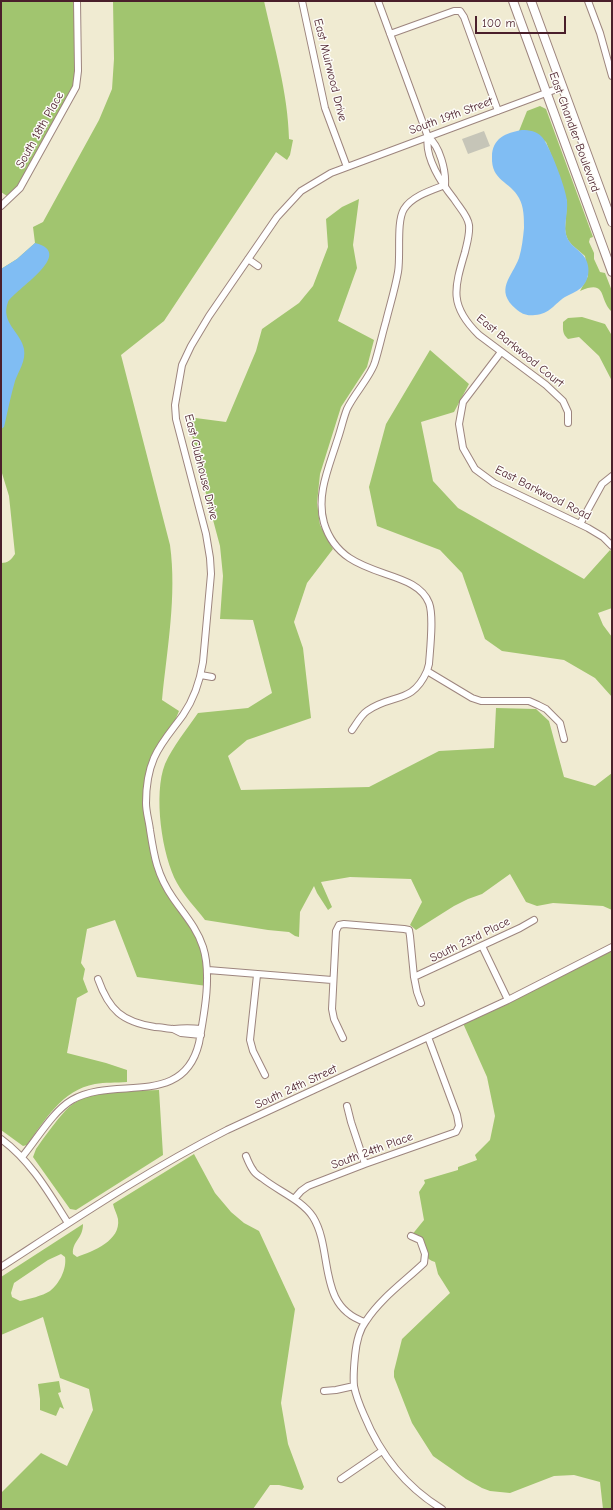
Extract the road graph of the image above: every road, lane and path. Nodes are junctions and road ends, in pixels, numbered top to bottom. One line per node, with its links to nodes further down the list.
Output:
1 (77, 1): 15 (street, South 18th Place)
2 (302, 1): 13 (street, East Muirwood Drive)
3 (378, 1): 7 (street, East Barkwood Court)
4 (513, 1): 10 (main road, East Chandler Boulevard)
5 (531, 1): 9 (main road, East Chandler Boulevard)
6 (588, 1): 8 (street)
7 (390, 34): 11 (street); 12 (street, East Barkwood Court)
8 (612, 76)
9 (562, 87): 10 (street, South 19th Street); 16 (main road, East Chandler Boulevard)
10 (546, 92): 11 (street, South 19th Street); 19 (main road, East Chandler Boulevard)
11 (498, 111): 12 (street, South 19th Street)
12 (428, 137): 13 (street, South 19th Street); 14 (street, East Barkwood Court)
13 (347, 166): 17 (street, East Clubhouse Drive)
14 (445, 185): 20 (street, East Barkwood Court); 25 (street)
15 (1, 206)
16 (612, 222)
17 (248, 259): 18 (street); 26 (street, East Clubhouse Drive)
18 (258, 266)
19 (612, 272)
20 (501, 352): 21 (street, East Barkwood Court); 23 (street, East Barkwood Road)
21 (568, 423)
22 (612, 476): 23 (street)
23 (580, 524): 24 (street, East Barkwood Road)
24 (612, 546)
25 (427, 671): 28 (street); 29 (street)
26 (201, 675): 27 (street); 33 (street, East Clubhouse Drive)
27 (212, 677)
28 (352, 730)
29 (564, 739)
30 (534, 920): 31 (street, South 23rd Place)
31 (482, 946): 35 (street, South 23rd Place); 38 (street)
32 (612, 947): 38 (street, South 24th Street)
33 (208, 970): 34 (street); 40 (street, East Clubhouse Drive)
34 (257, 975): 37 (street); 43 (street)
35 (414, 977): 37 (street); 39 (street)
36 (98, 980): 40 (street)
37 (332, 980): 42 (street)
38 (508, 1000): 41 (street, South 24th Street)
39 (421, 1002)
40 (201, 1032): 46 (street, East Clubhouse Drive)
41 (428, 1036): 48 (street, South 24th Place); 50 (street, South 24th Street)
42 (343, 1038)
43 (265, 1075)
44 (347, 1106): 48 (street)
45 (1, 1139): 46 (street)
46 (22, 1156): 50 (street)
47 (246, 1156): 49 (street)
48 (365, 1164): 49 (street, South 24th Place)
49 (294, 1199): 53 (street)
50 (68, 1223): 52 (street, South 24th Street)
51 (411, 1236): 53 (street)
52 (1, 1267)
53 (365, 1322): 54 (street)
54 (354, 1386): 55 (street); 56 (street)
55 (324, 1391)
56 (382, 1451): 57 (street); 58 (street)
57 (341, 1479)
58 (442, 1509)

